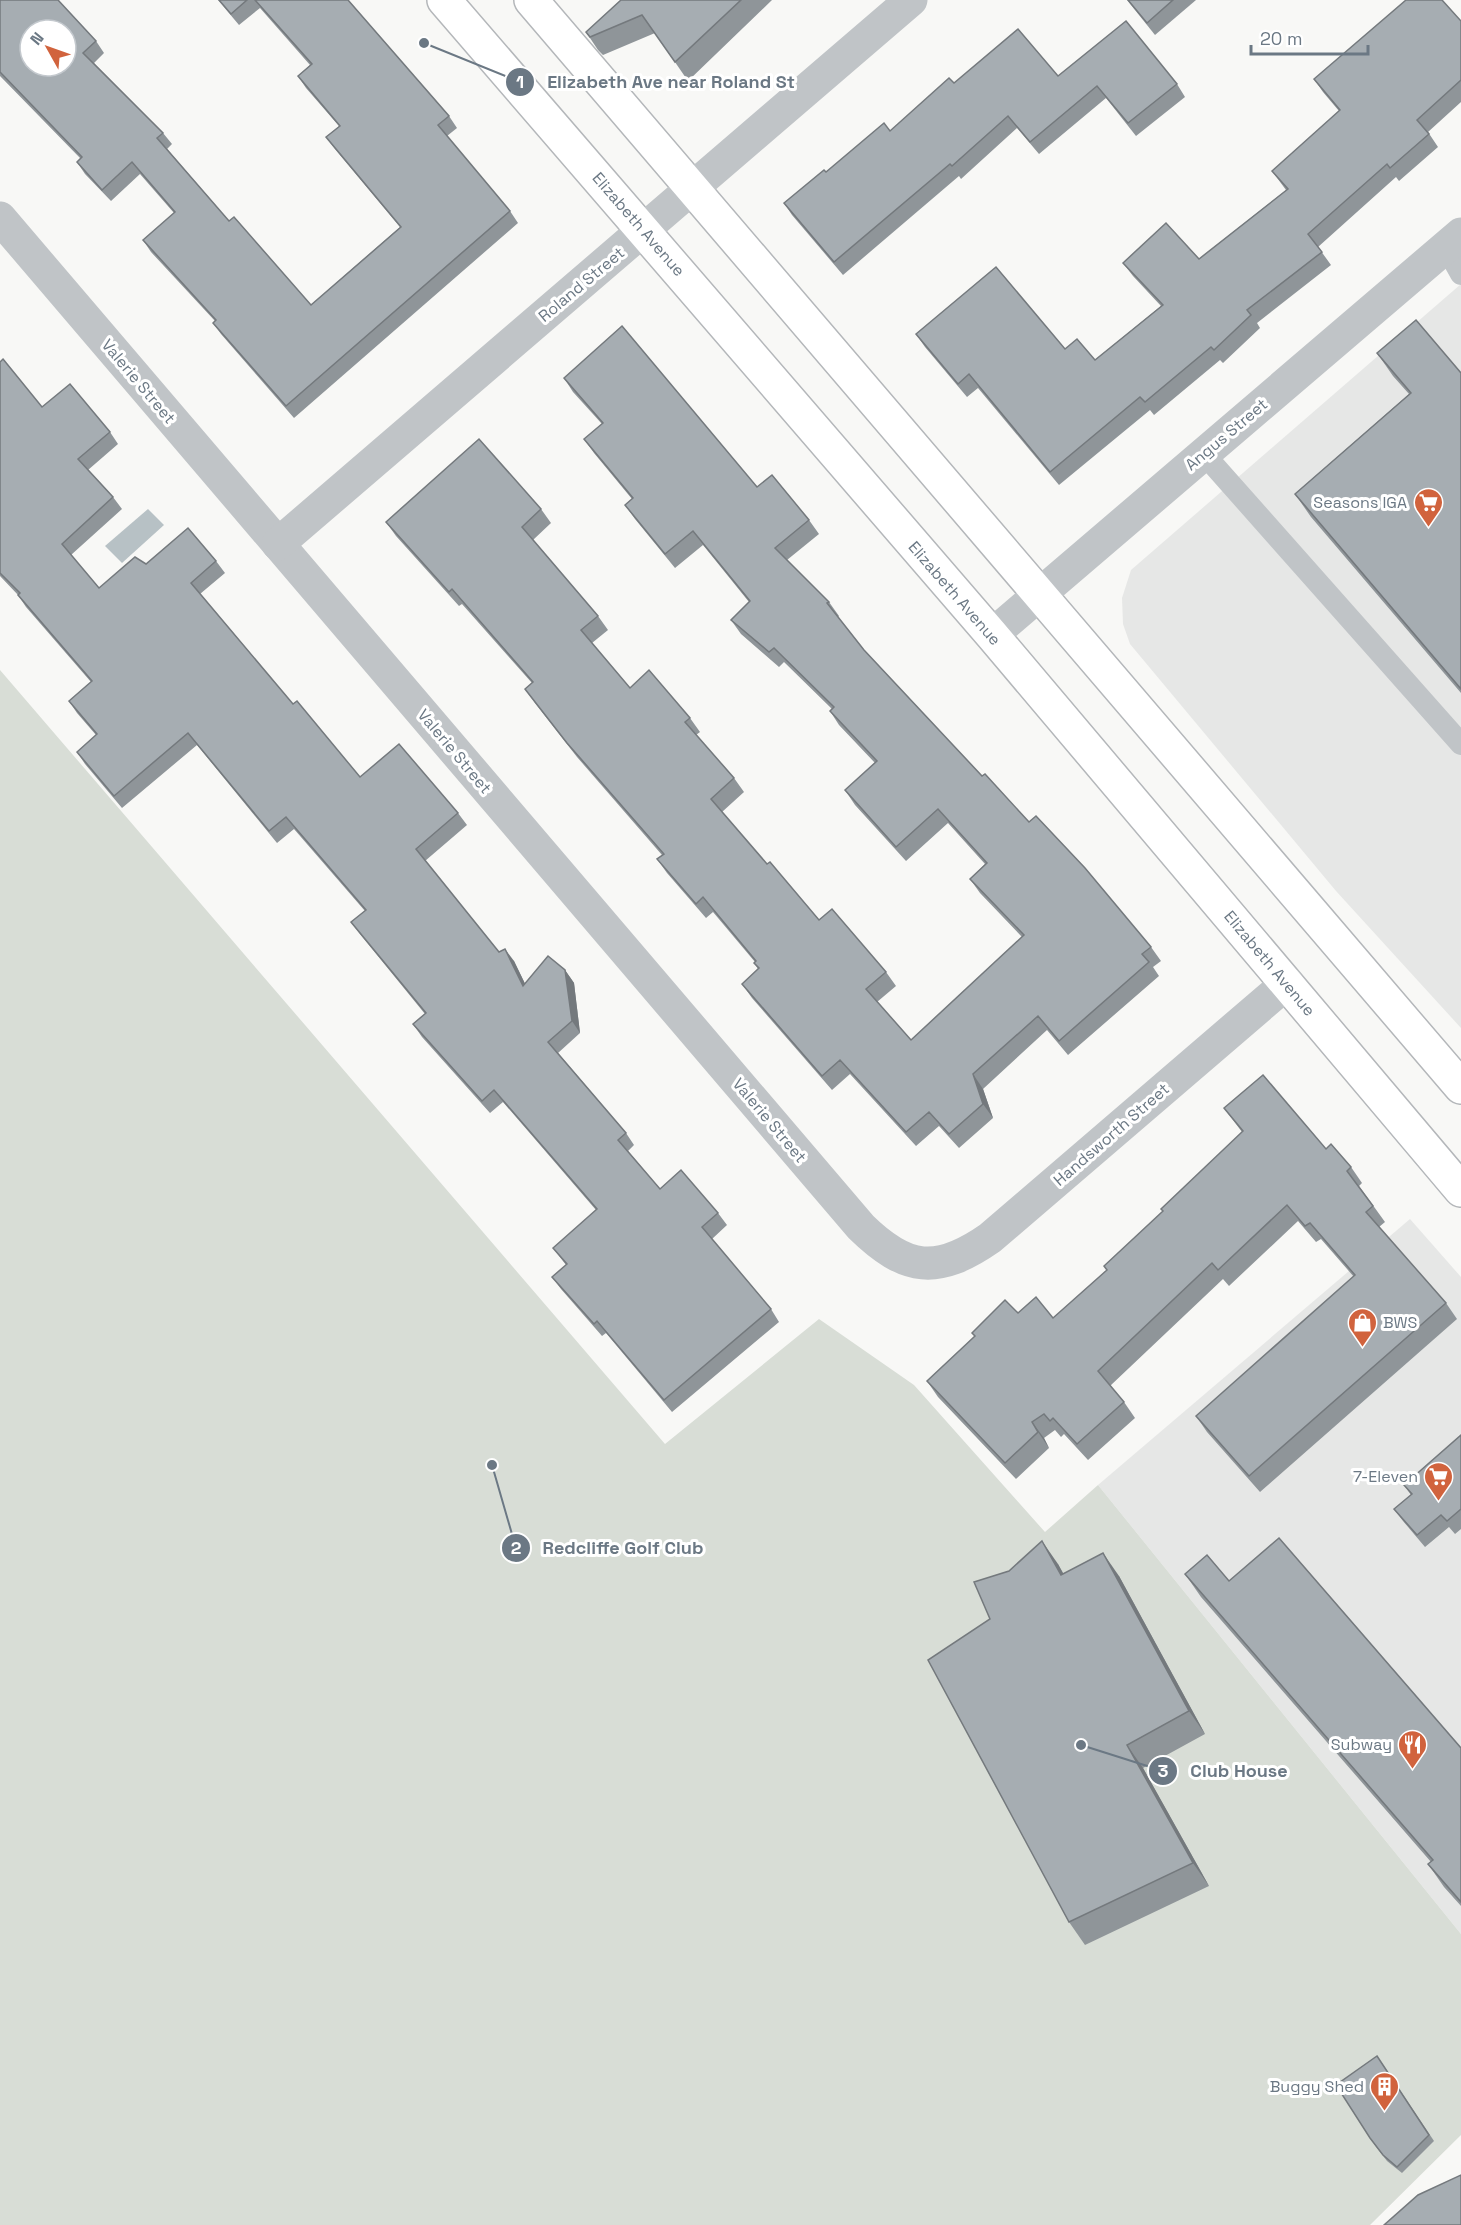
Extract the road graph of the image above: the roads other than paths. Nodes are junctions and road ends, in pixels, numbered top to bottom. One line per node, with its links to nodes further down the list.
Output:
1 (444, 0): 6 (highway, Elizabeth Avenue)
2 (531, 0): 4 (highway)
3 (911, 0): 4 (street, Roland Street)
4 (692, 189): 6 (street, Roland Street); 10 (highway)
5 (0, 218): 9 (street, Valerie Street)
6 (644, 230): 9 (street, Roland Street); 11 (highway, Elizabeth Avenue)
7 (1456, 252): 8 (street, Angus Street)
8 (1203, 453): 10 (street, Angus Street); 12 (lane)
9 (278, 544): 16 (street, Valerie Street)
10 (1040, 595): 11 (street, Angus Street); 14 (highway)
11 (992, 635): 13 (highway, Elizabeth Avenue)
12 (1461, 744)
13 (1287, 983): 15 (highway, Elizabeth Avenue); 16 (street, Handsworth Street)
14 (1461, 1087)
15 (1461, 1190)
16 (923, 1265)

